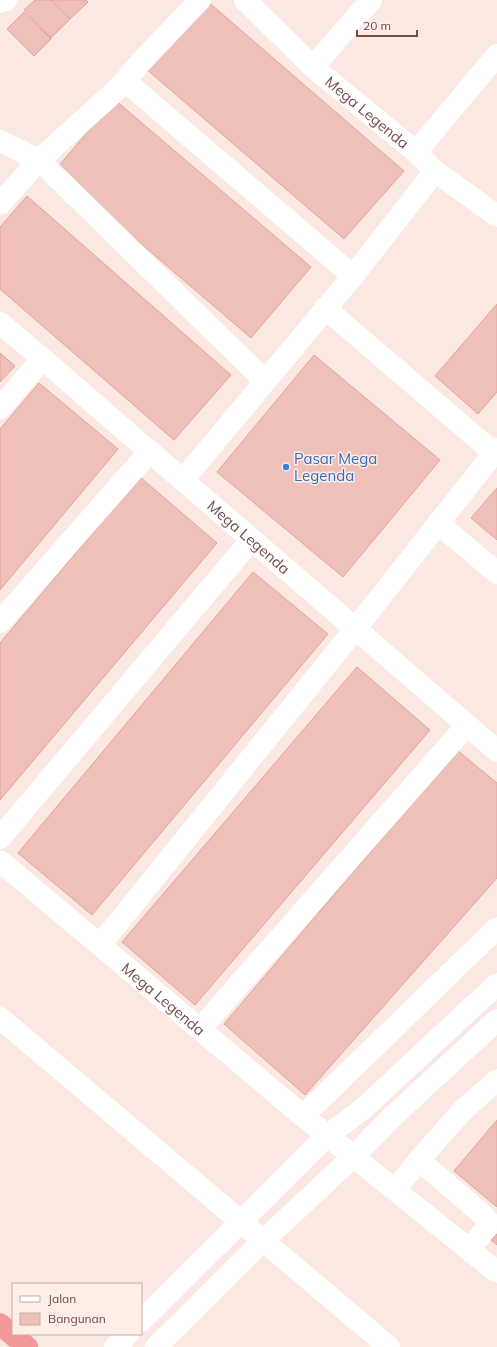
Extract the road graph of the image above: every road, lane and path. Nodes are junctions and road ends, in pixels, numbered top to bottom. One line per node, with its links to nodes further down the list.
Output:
1 (6, 0): 5 (street)
2 (200, 0): 8 (street)
3 (245, 0): 7 (street, Mega Legenda)
4 (371, 0): 7 (street)
5 (0, 2)
6 (497, 55): 10 (street)
7 (313, 67): 10 (street, Mega Legenda)
8 (124, 81): 11 (street); 15 (street)
9 (0, 141): 11 (street)
10 (416, 152): 12 (street, Mega Legenda)
11 (38, 160): 13 (street); 19 (street)
12 (435, 171): 14 (street, Mega Legenda); 15 (street)
13 (2, 198)
14 (497, 216)
15 (353, 276): 16 (street)
16 (326, 308): 19 (street); 22 (street)
17 (0, 323): 18 (street, Mega Legenda)
18 (43, 358): 20 (street); 21 (street, Mega Legenda)
19 (265, 381): 23 (street)
20 (0, 408)
21 (150, 451): 23 (street, Mega Legenda); 27 (street)
22 (495, 451): 24 (street)
23 (183, 480): 25 (street, Mega Legenda)
24 (438, 523): 26 (street); 28 (street)
25 (252, 539): 28 (street, Mega Legenda); 31 (street)
26 (497, 573)
27 (0, 622)
28 (356, 628): 29 (street, Mega Legenda); 34 (street)
29 (467, 725): 30 (street, Mega Legenda); 38 (street)
30 (497, 751)
31 (0, 838)
32 (0, 861): 34 (street, Mega Legenda)
33 (497, 928): 40 (street)
34 (100, 945): 38 (street, Mega Legenda)
35 (497, 985): 41 (street)
36 (0, 1018): 45 (street)
37 (497, 1020): 42 (street)
38 (200, 1028): 40 (street, Mega Legenda)
39 (497, 1080): 43 (street)
40 (304, 1116): 41 (street, Mega Legenda)
41 (328, 1135): 42 (street, Mega Legenda); 45 (street)
42 (353, 1157): 44 (street, Mega Legenda); 46 (street)
43 (418, 1160): 44 (street); 47 (street)
44 (395, 1190): 47 (street, Mega Legenda)
45 (241, 1221): 46 (street); 49 (street)
46 (264, 1240): 56 (street); 57 (street)
47 (469, 1250): 48 (street, Mega Legenda)
48 (497, 1272)
49 (142, 1320)
50 (0, 1324): 51 (highway)
51 (12, 1334)
52 (13, 1335): 54 (highway)
53 (127, 1335): 55 (street)
54 (27, 1347)
55 (115, 1347)
56 (156, 1347)
57 (389, 1347)

